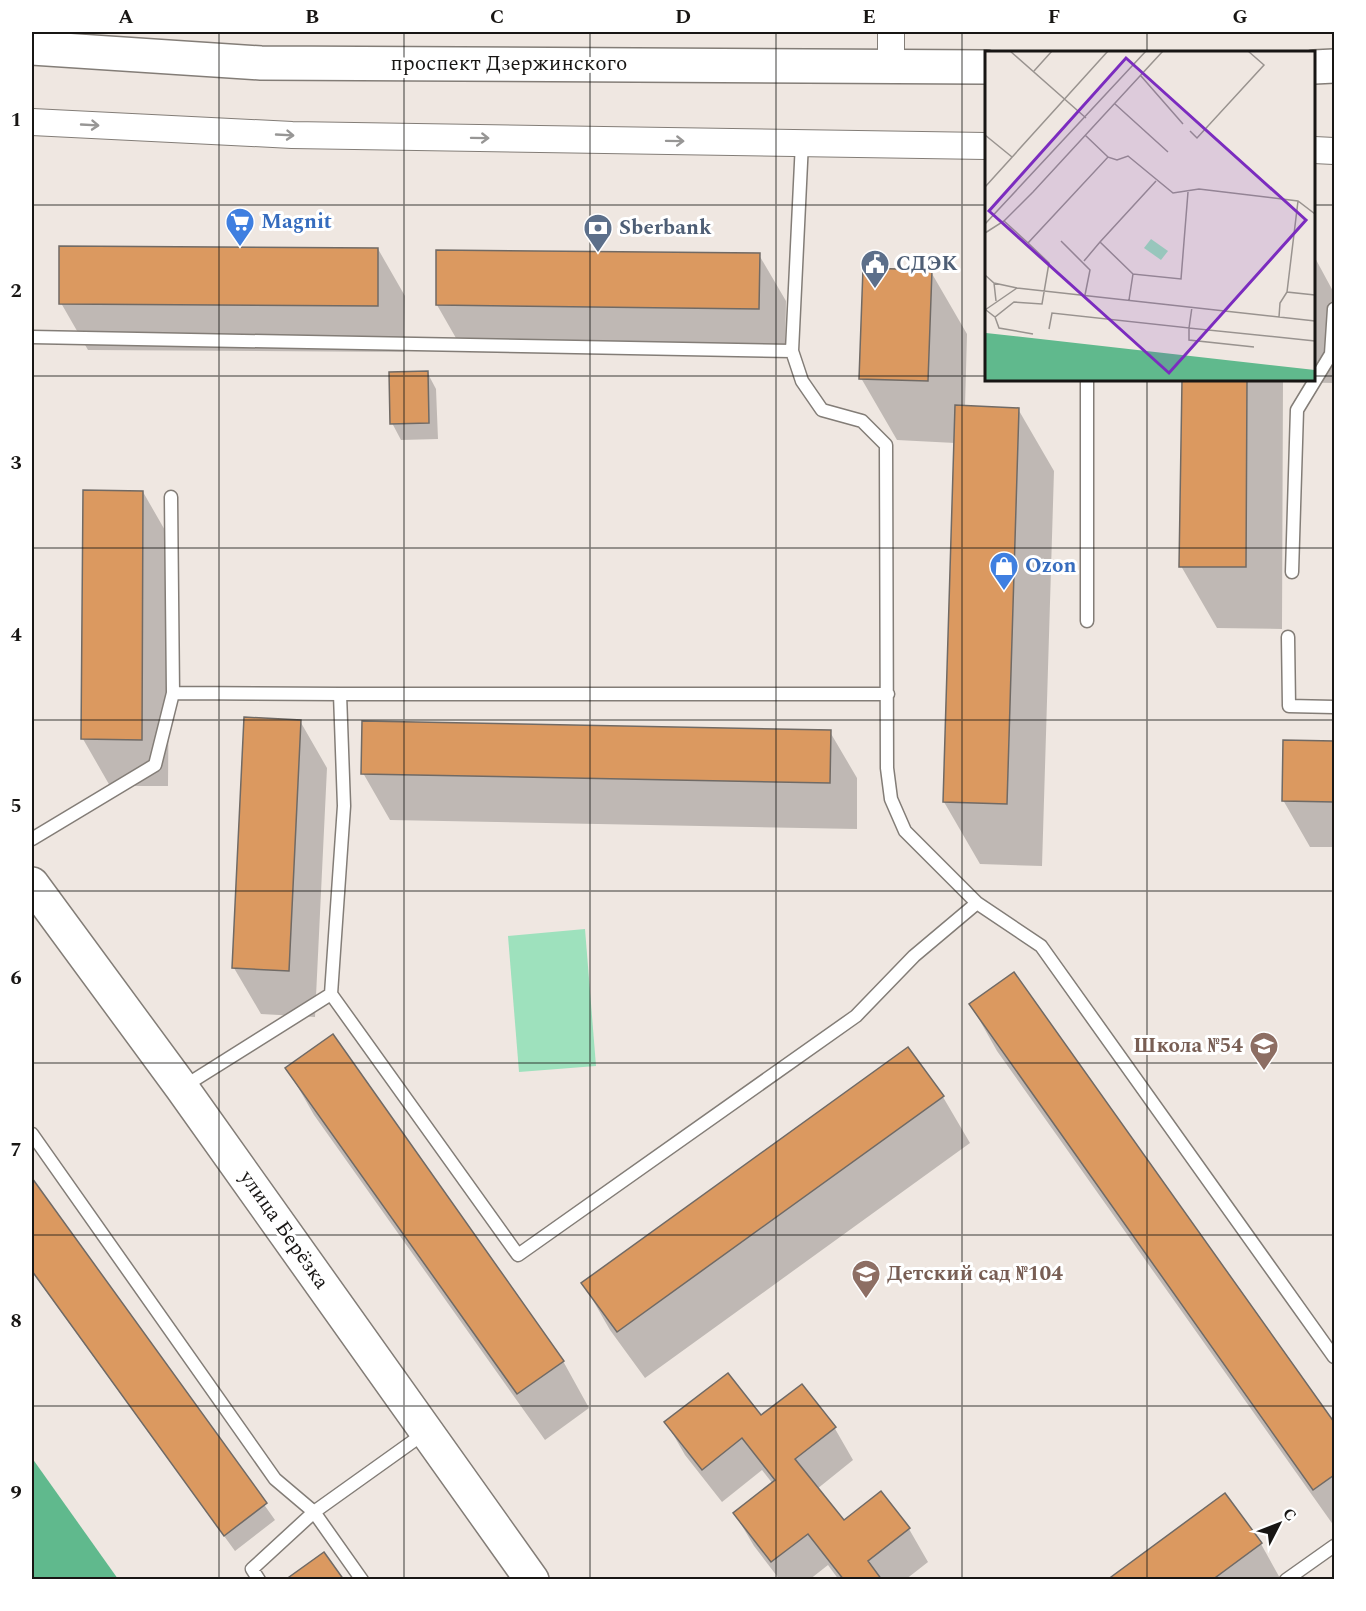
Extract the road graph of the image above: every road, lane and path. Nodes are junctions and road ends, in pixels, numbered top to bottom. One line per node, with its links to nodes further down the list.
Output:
1 (891, 32): 5 (street)
2 (32, 48): 5 (main road, проспект Дзержинского)
3 (1315, 66): 4 (main road)
4 (1335, 66)
5 (891, 67): 6 (main road, проспект Дзержинского)
6 (985, 67)
7 (32, 122): 8 (street, one-way to 8)
8 (802, 142): 9 (street); 14 (lane)
9 (985, 146)
10 (1315, 150): 11 (street)
11 (1335, 151)
12 (1335, 309): 15 (lane)
13 (32, 337): 14 (lane)
14 (792, 351): 24 (lane)
15 (1315, 380)
16 (1087, 381): 20 (lane)
17 (1315, 381): 19 (lane)
18 (171, 497): 22 (lane)
19 (1292, 572)
20 (1087, 621)
21 (1288, 637): 25 (lane)
22 (173, 693): 23 (lane); 26 (lane)
23 (340, 694): 24 (lane); 29 (lane)
24 (888, 694): 28 (lane)
25 (1335, 707)
26 (32, 838)
27 (32, 884): 30 (main road, улица Берёзка)
28 (977, 903): 29 (lane); 32 (lane)
29 (331, 994): 30 (lane)
30 (182, 1088): 33 (main road, улица Берёзка)
31 (32, 1134): 34 (lane)
32 (1335, 1357)
33 (427, 1432): 34 (lane); 38 (main road, улица Берёзка)
34 (314, 1512): 36 (lane); 37 (lane)
35 (1335, 1546): 39 (lane)
36 (259, 1580)
37 (362, 1580)
38 (532, 1580)
39 (1286, 1580)

